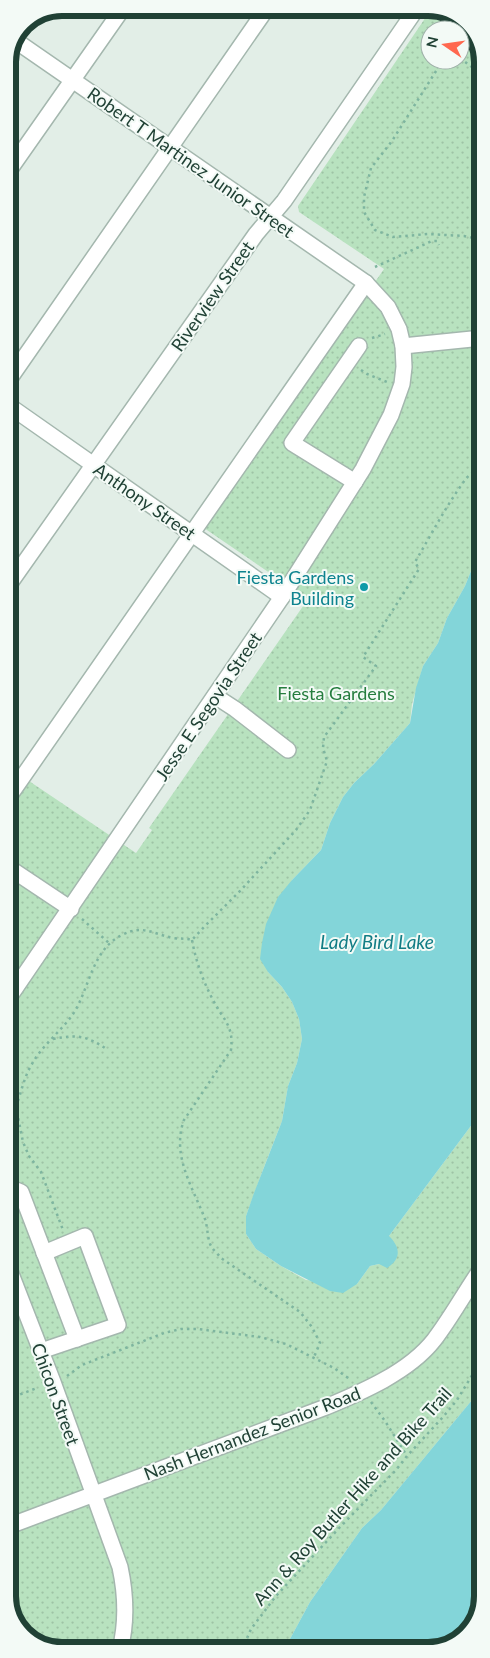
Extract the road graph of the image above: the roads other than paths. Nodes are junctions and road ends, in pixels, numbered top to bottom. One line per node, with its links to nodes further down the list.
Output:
1 (117, 16): 5 (street)
2 (261, 16): 6 (street)
3 (411, 16): 8 (street, Riverview Street)
4 (20, 44): 5 (street, Robert T Martinez Junior Street)
5 (72, 79): 6 (street, Robert T Martinez Junior Street); 7 (street)
6 (170, 147): 8 (street, Robert T Martinez Junior Street); 13 (street)
7 (16, 160)
8 (271, 217): 9 (street, Robert T Martinez Junior Street); 15 (street, Riverview Street)
9 (366, 283): 12 (street, Robert T Martinez Junior Street); 17 (street)
10 (474, 339): 12 (street)
11 (359, 346): 16 (street)
12 (403, 346): 16 (street, Jesse E Segovia Street)
13 (16, 369)
14 (16, 411): 15 (street, Anthony Street)
15 (93, 464): 17 (street, Anthony Street); 18 (street, Riverview Street)
16 (355, 482): 19 (street, Jesse E Segovia Street)
17 (192, 534): 19 (street, Anthony Street); 22 (street)
18 (16, 575)
19 (282, 597): 20 (street, Jesse E Segovia Street)
20 (215, 696): 21 (street); 24 (street, Jesse E Segovia Street)
21 (288, 750)
22 (16, 787)
23 (16, 872): 24 (street)
24 (71, 909): 25 (street, Jesse E Segovia Street)
25 (16, 987)
26 (16, 1190): 27 (street)
27 (44, 1253): 30 (street); 30 (street)
28 (474, 1281): 32 (street, Nash Hernandez Senior Road)
29 (16, 1287): 31 (street, Chicon Street)
30 (77, 1339): 31 (street)
31 (41, 1352): 32 (street, Chicon Street)
32 (92, 1494): 33 (street, Nash Hernandez Senior Road); 34 (street, Chicon Street)
33 (16, 1523)
34 (122, 1642)

